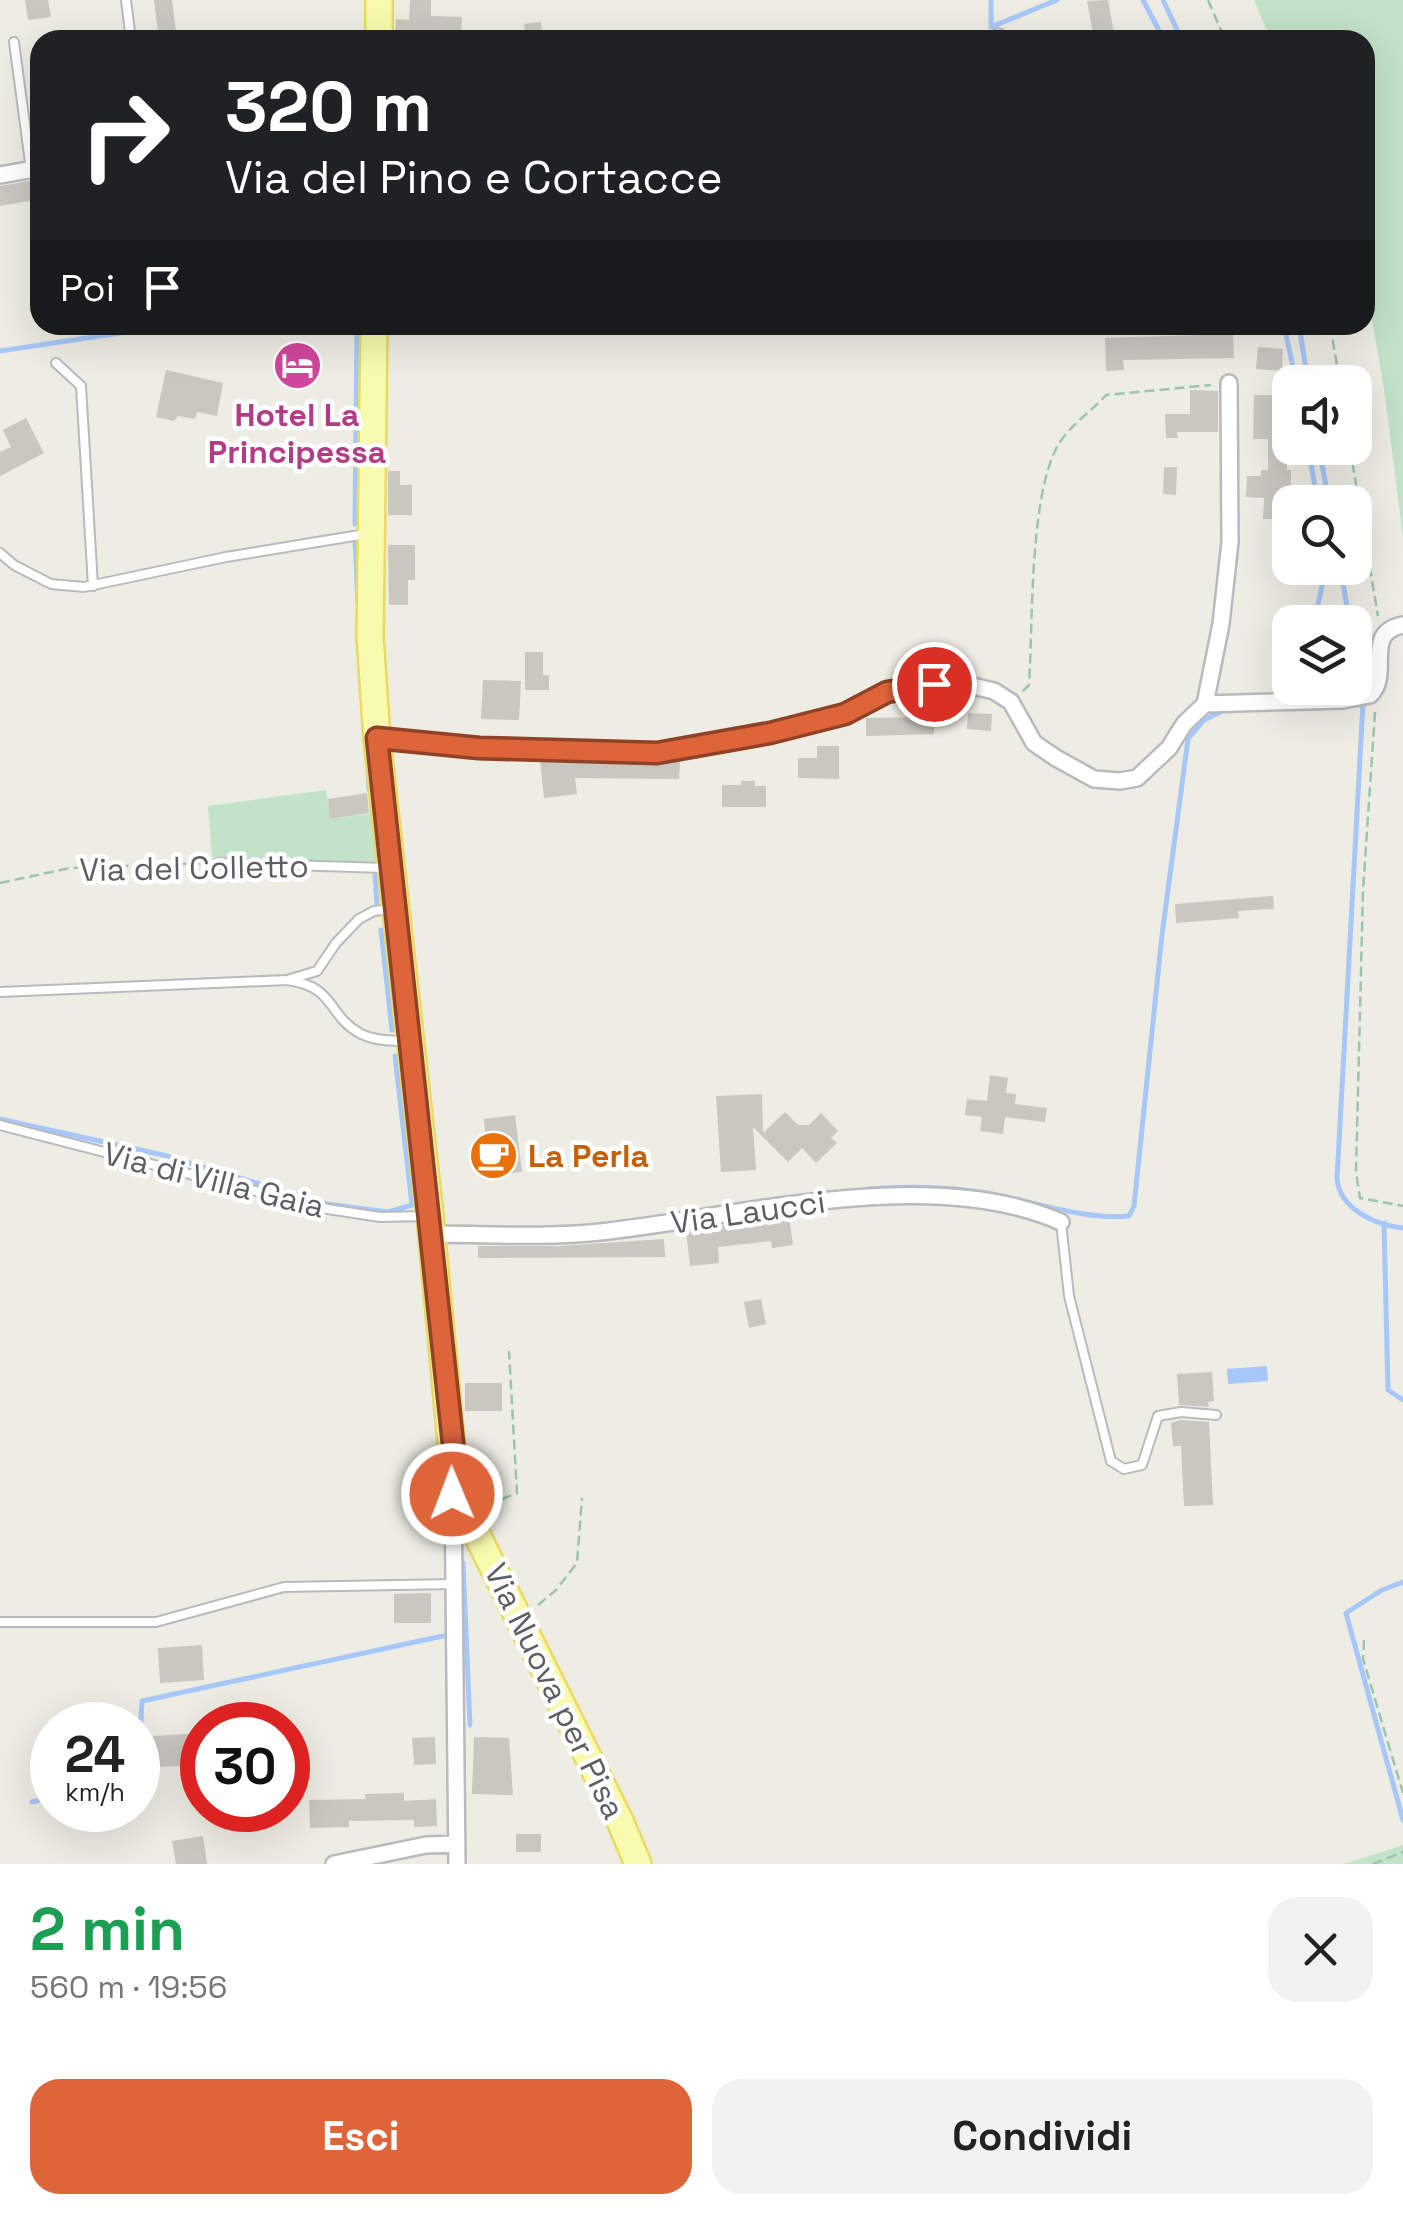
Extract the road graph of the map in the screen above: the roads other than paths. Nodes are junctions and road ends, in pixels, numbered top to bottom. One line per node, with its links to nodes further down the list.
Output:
1 (126, 0): 3 (lane)
2 (379, 0): 4 (main road)
3 (130, 30)
4 (379, 30)
5 (14, 42): 6 (lane)
6 (30, 139)
7 (30, 170): 8 (street)
8 (0, 175)
9 (374, 335): 12 (main road, Via Nuova per Pisa)
10 (56, 362): 14 (lane)
11 (1229, 384): 16 (street)
12 (369, 534): 14 (lane); 17 (main road, Via Nuova per Pisa)
13 (0, 553): 14 (lane)
14 (94, 586)
15 (1403, 625): 16 (street)
16 (1205, 704): 17 (street)
17 (377, 738): 19 (main road, Via Nuova per Pisa)
18 (217, 863): 19 (lane, Via del Colletto)
19 (390, 868): 20 (main road, Via Nuova per Pisa)
20 (394, 908): 21 (lane); 23 (main road, Via Nuova per Pisa)
21 (287, 980): 22 (lane); 23 (lane)
22 (0, 992)
23 (409, 1042): 26 (main road, Via Nuova per Pisa)
24 (0, 1125): 26 (lane, Via di Villa Gaia)
25 (1061, 1222): 26 (street, Via Laucci); 27 (lane)
26 (431, 1225): 28 (main road, Via Nuova per Pisa)
27 (1216, 1416)
28 (456, 1471): 29 (street); 34 (main road, Via Nuova per Pisa)
29 (455, 1584): 30 (lane); 31 (street)
30 (0, 1622)
31 (457, 1844): 32 (street); 33 (street)
32 (334, 1864)
33 (457, 1864)
34 (638, 1864)

